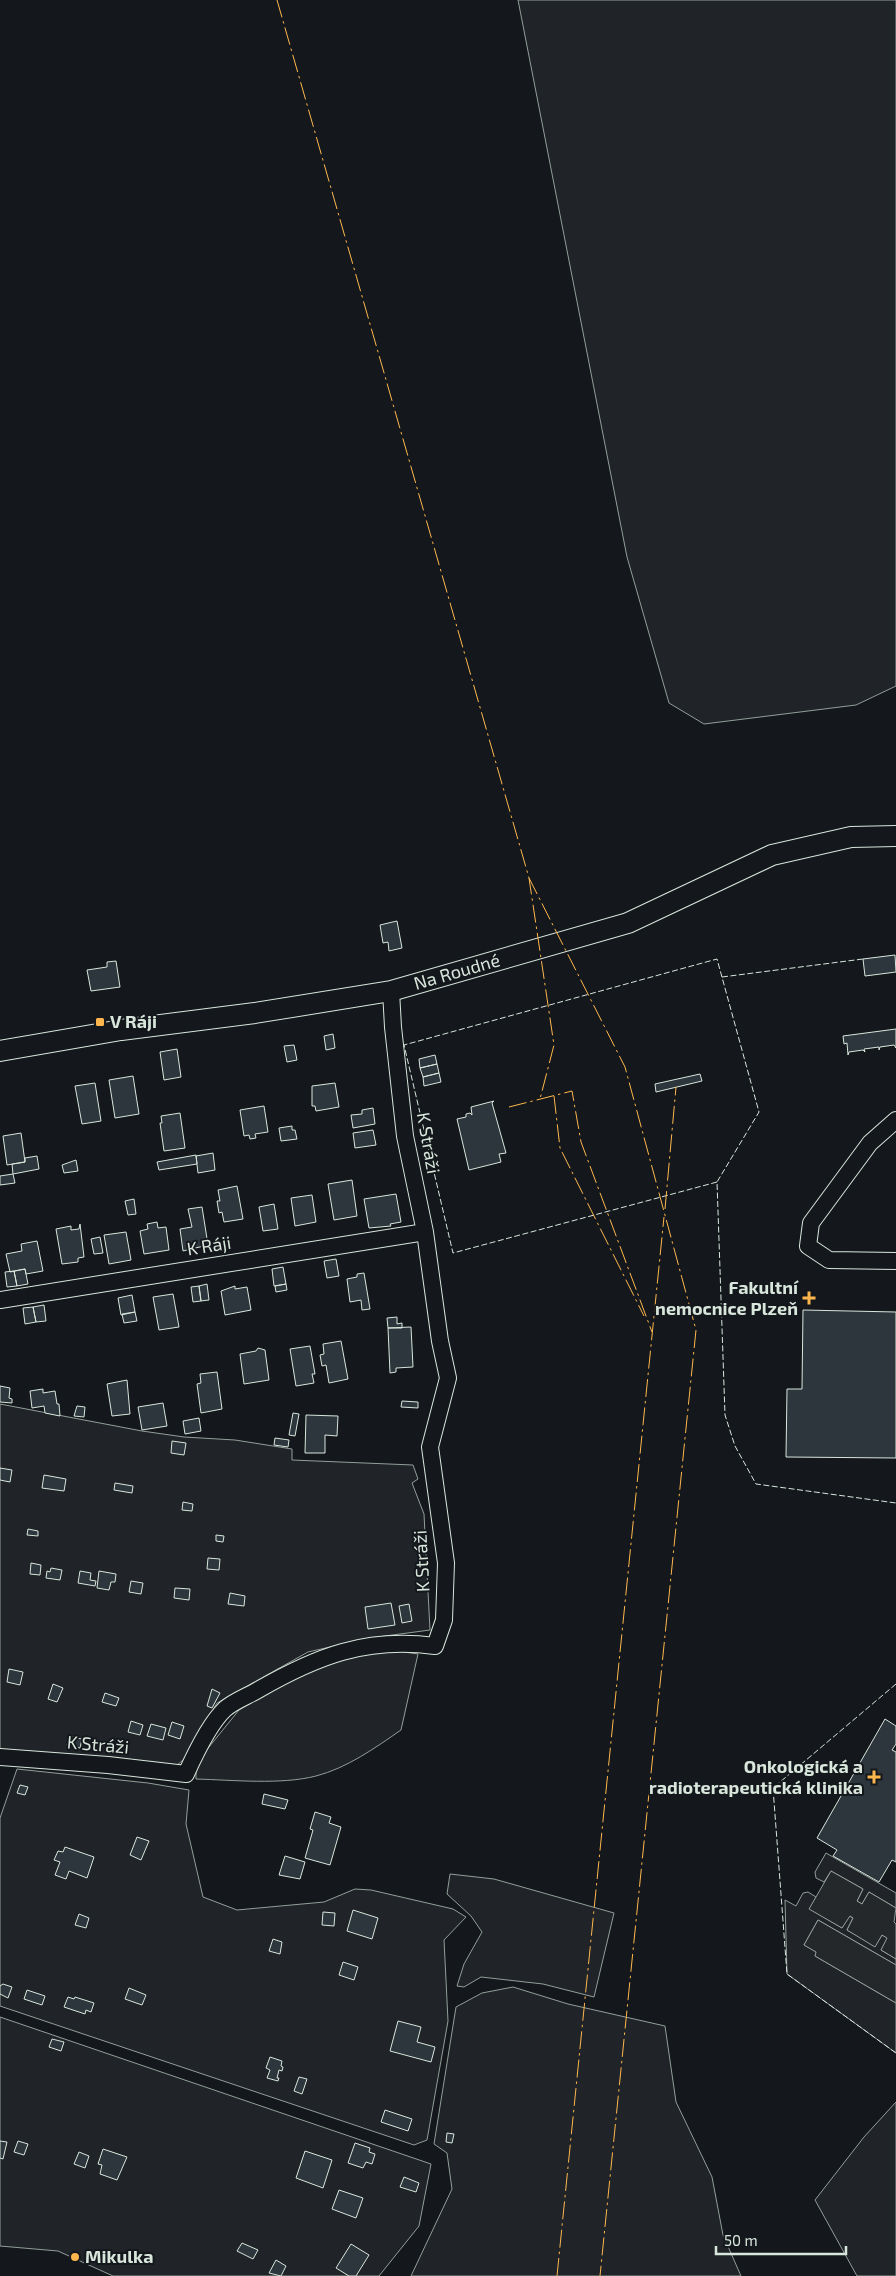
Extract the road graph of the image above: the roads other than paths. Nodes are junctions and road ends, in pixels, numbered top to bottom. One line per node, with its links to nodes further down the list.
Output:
1 (896, 836): 2 (street, Na Roudné)
2 (391, 991): 3 (street, Na Roudné); 5 (street, K Stráži)
3 (0, 1051)
4 (896, 1120): 6 (street)
5 (425, 1232): 7 (street, K Ráji); 8 (street, K Stráži)
6 (896, 1261)
7 (0, 1300)
8 (0, 1757)

